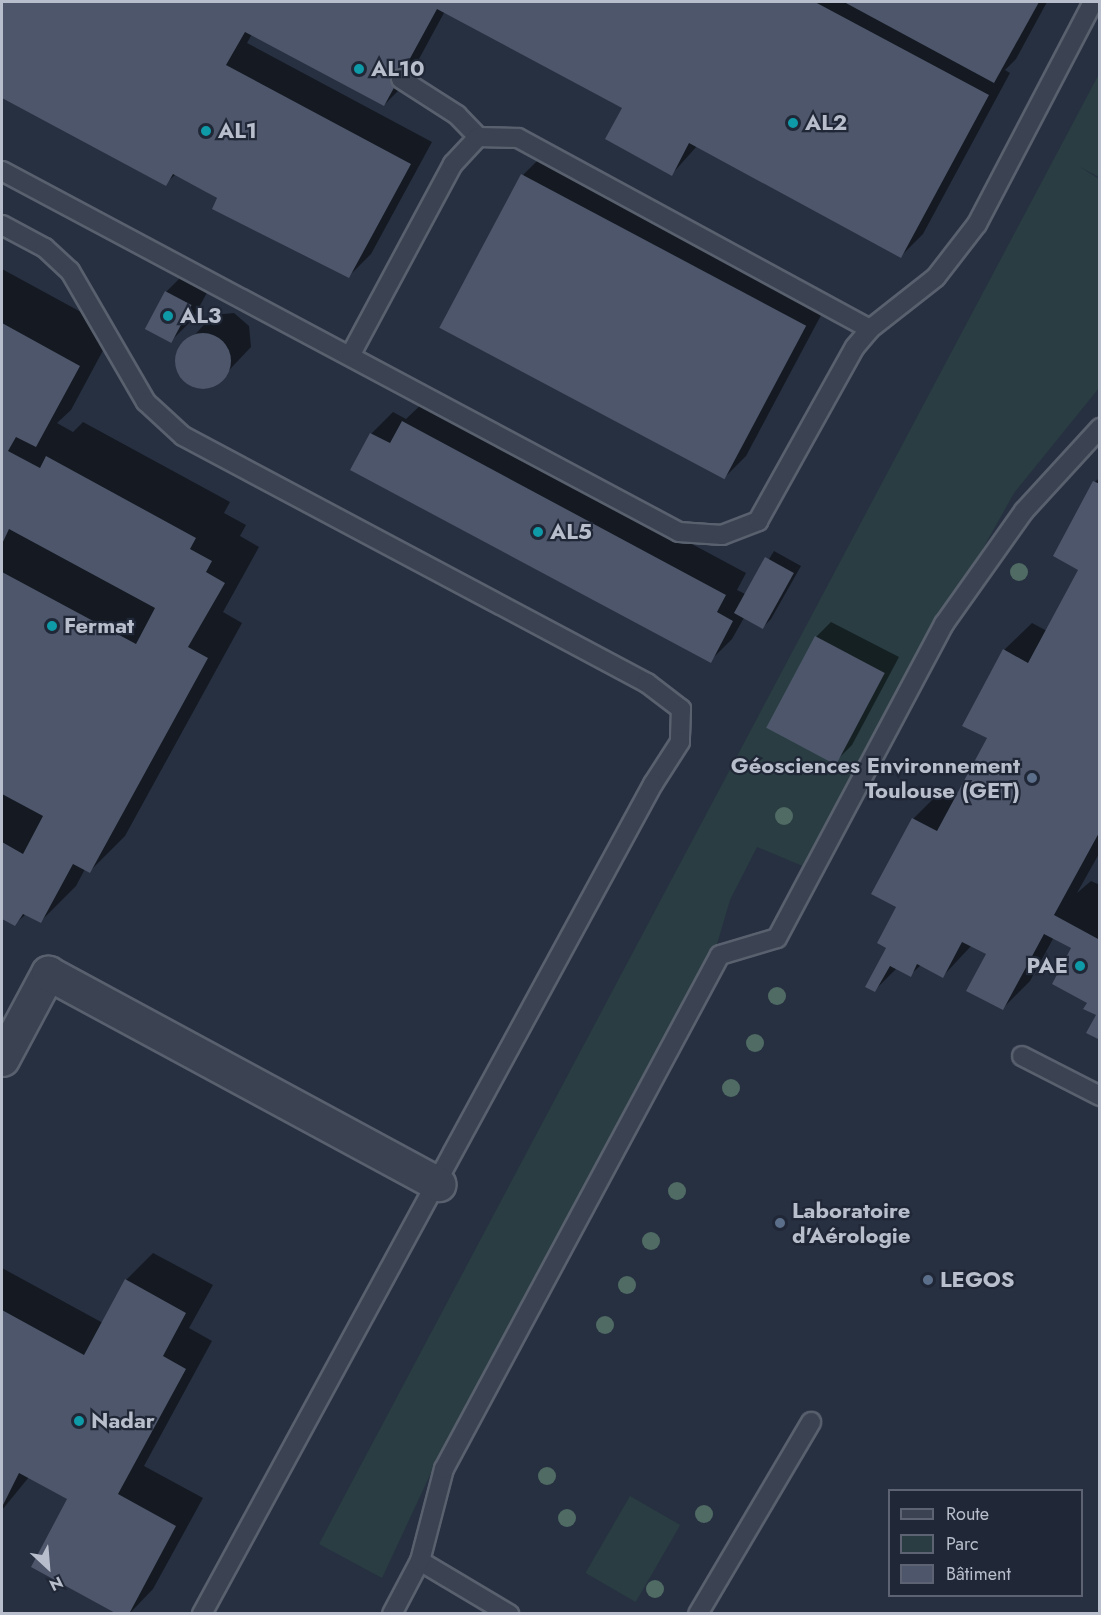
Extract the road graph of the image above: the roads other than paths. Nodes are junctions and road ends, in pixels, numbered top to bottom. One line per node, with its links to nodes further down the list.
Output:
1 (1093, 2): 6 (lane)
2 (401, 79): 3 (lane)
3 (478, 137): 6 (lane); 7 (lane)
4 (2, 171): 7 (lane)
5 (2, 225): 12 (lane)
6 (870, 329): 7 (lane)
7 (351, 354)
8 (1100, 428): 14 (lane)
9 (1022, 1056): 11 (lane)
10 (2, 1059): 12 (street)
11 (1100, 1096)
12 (439, 1184): 15 (lane)
13 (811, 1422): 18 (lane)
14 (420, 1562): 16 (lane); 17 (lane)
15 (202, 1614)
16 (392, 1614)
17 (509, 1614)
18 (698, 1614)

